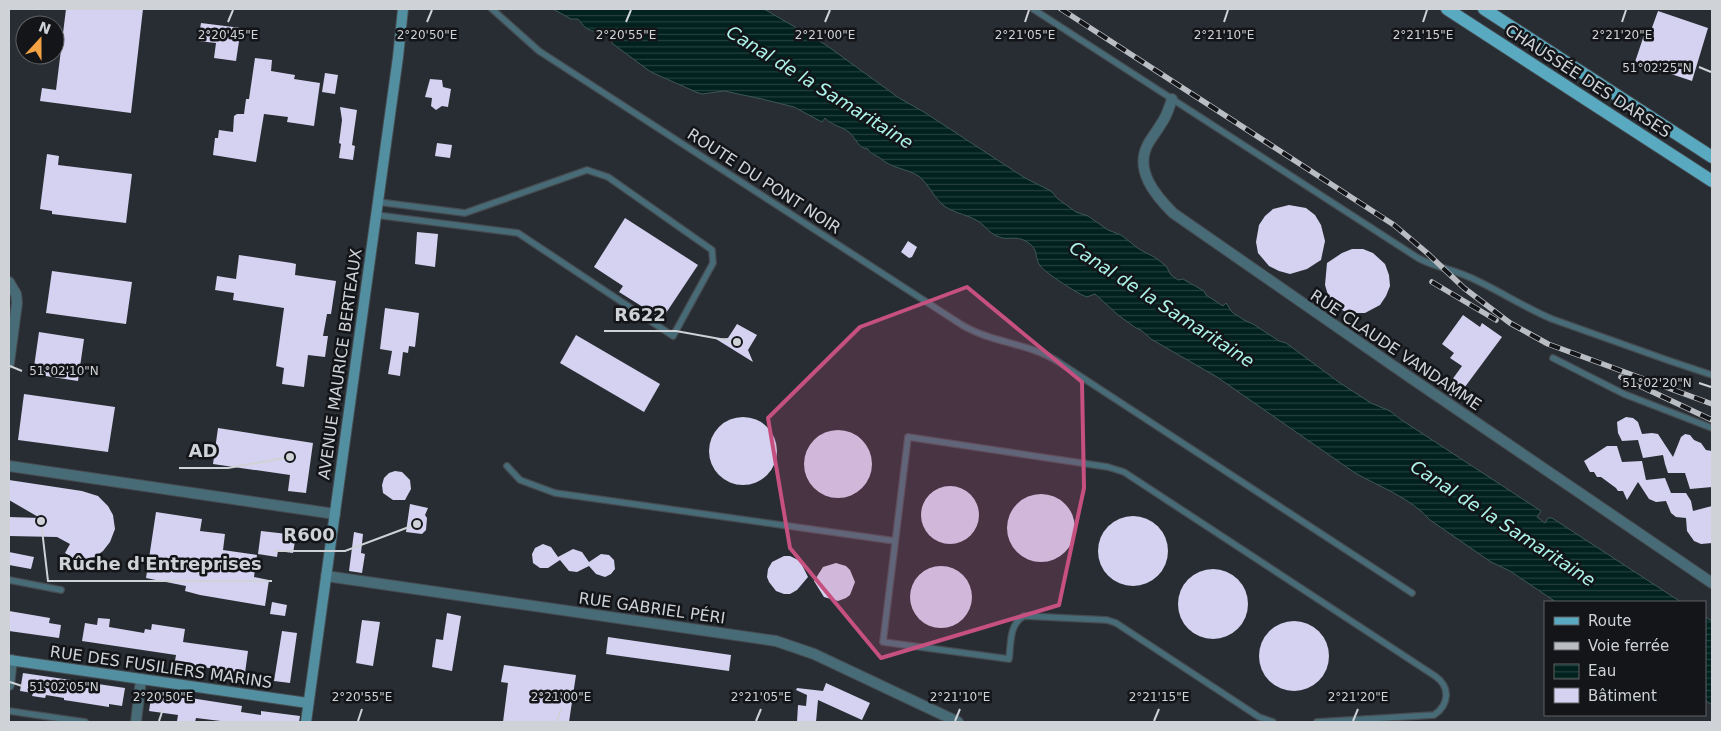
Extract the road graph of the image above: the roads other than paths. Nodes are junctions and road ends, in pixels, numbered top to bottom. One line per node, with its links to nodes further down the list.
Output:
1 (402, 9): 10 (street, AVENUE MAURICE BERTEAUX)
2 (492, 9): 25 (lane, ROUTE DU PONT NOIR)
3 (1034, 9): 7 (lane)
4 (1447, 9): 6 (main road, CHAUSSÉE DES DARSES)
5 (1484, 9): 8 (main road, CHAUSSÉE DES DARSES)
6 (1462, 13): 9 (main road, CHAUSSÉE DES DARSES)
7 (1172, 99): 15 (lane); 23 (street, RUE CLAUDE VANDAMME)
8 (1712, 157)
9 (1712, 181)
10 (378, 202): 11 (street, AVENUE MAURICE BERTEAUX); 11 (lane)
11 (376, 215): 19 (street, AVENUE MAURICE BERTEAUX)
12 (9, 282): 14 (street)
13 (1553, 358): 16 (lane)
14 (9, 363)
15 (1712, 375)
16 (1712, 428)
17 (9, 466): 19 (street)
18 (506, 466): 20 (lane)
19 (334, 514): 21 (street, AVENUE MAURICE BERTEAUX)
20 (895, 541): 35 (lane); 36 (lane)
21 (326, 576): 29 (street, AVENUE MAURICE BERTEAUX); 34 (street, RUE GABRIEL PÉRI)
22 (9, 580): 24 (lane)
23 (1712, 584)
24 (60, 590)
25 (1412, 593)
26 (10, 660): 27 (street, RUE DES FUSILIERS MARINS); 28 (street)
27 (141, 679): 29 (street, RUE DES FUSILIERS MARINS); 32 (street)
28 (9, 685)
29 (308, 703): 33 (street, AVENUE MAURICE BERTEAUX)
30 (9, 711): 31 (lane)
31 (85, 722)
32 (136, 722)
33 (306, 722)
34 (958, 722)
35 (1272, 722)
36 (1317, 722)

